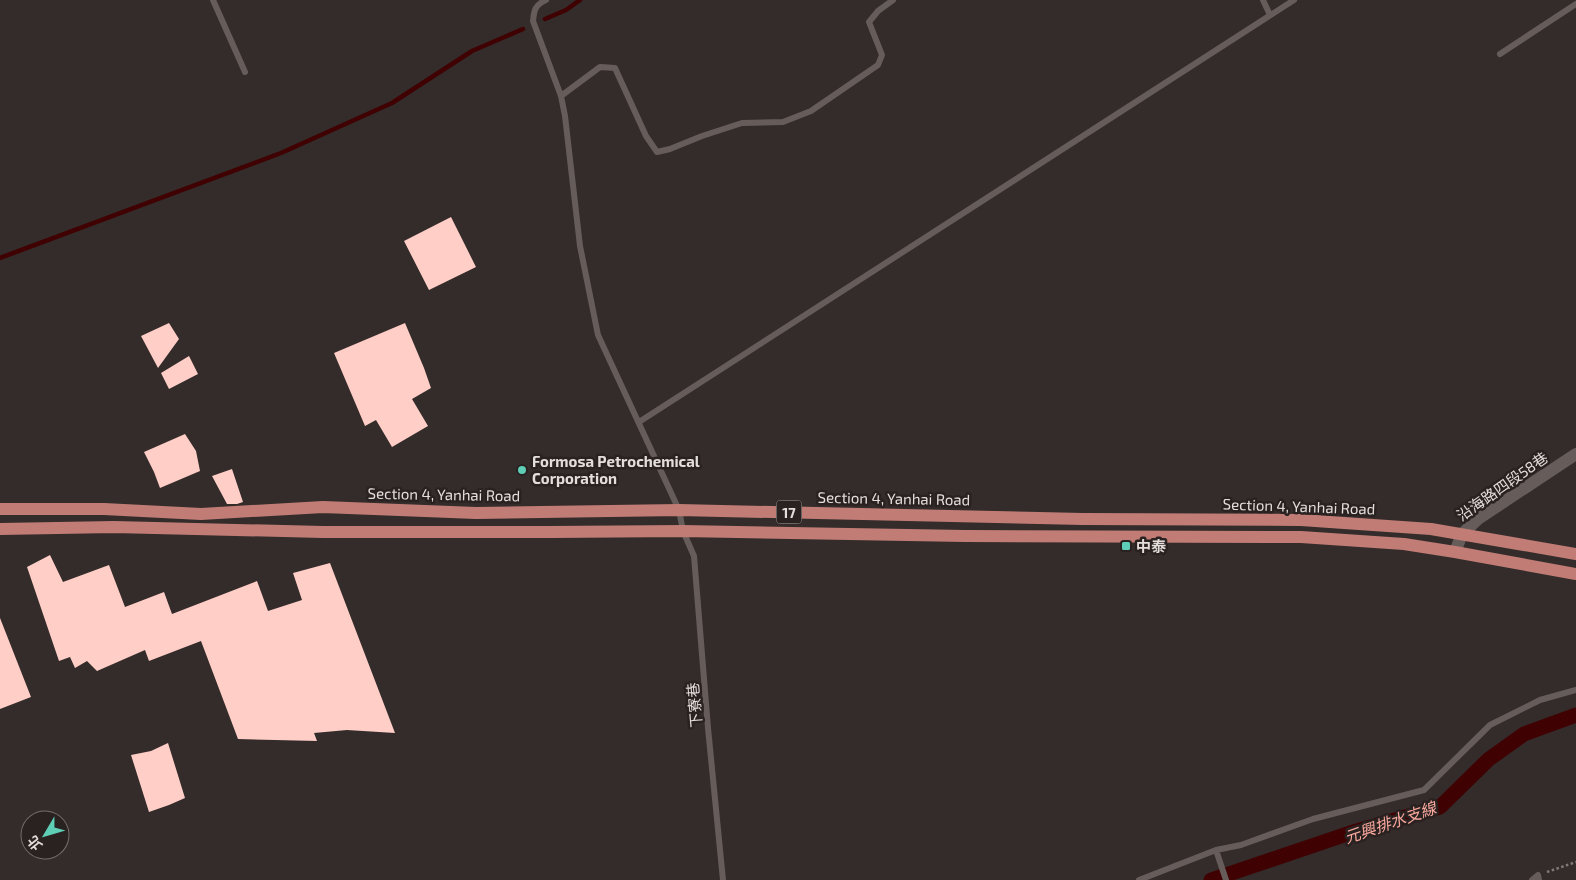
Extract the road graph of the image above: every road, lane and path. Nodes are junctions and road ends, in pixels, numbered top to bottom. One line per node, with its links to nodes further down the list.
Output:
1 (213, 0): 9 (lane)
2 (546, 0): 10 (lane, 下寮巷)
3 (893, 0): 10 (lane)
4 (1263, 0): 7 (lane)
5 (1294, 0): 7 (lane)
6 (1576, 4): 8 (lane)
7 (1270, 15): 11 (lane)
8 (1500, 54)
9 (245, 72)
10 (562, 96): 11 (lane, 下寮巷)
11 (639, 422): 14 (lane, 下寮巷)
12 (1576, 454): 18 (street, 沿海路四段58巷)
13 (0, 509): 14 (main road, Section 4, Yanhai Road / 17)
14 (680, 510): 15 (main road, Section 4, Yanhai Road / 17); 17 (lane, 下寮巷)
15 (1124, 519): 18 (main road, Section 4, Yanhai Road / 17); 19 (main road)
16 (0, 529): 17 (main road, Section 4, Yanhai Road / 17)
17 (683, 531): 19 (main road, Section 4, Yanhai Road / 17); 27 (lane, 下寮巷)
18 (1462, 534): 20 (street, 沿海路四段58巷); 21 (main road, Section 4, Yanhai Road / 17)
19 (1126, 536): 20 (main road, Section 4, Yanhai Road / 17)
20 (1455, 552): 22 (main road, Section 4, Yanhai Road / 17)
21 (1576, 554)
22 (1576, 574)
23 (1576, 690): 24 (lane)
24 (1216, 850): 28 (lane); 29 (lane)
25 (1576, 862): 26 (path)
26 (1538, 877): 30 (lane)
27 (723, 880)
28 (1139, 880)
29 (1226, 880)
30 (1532, 880)

